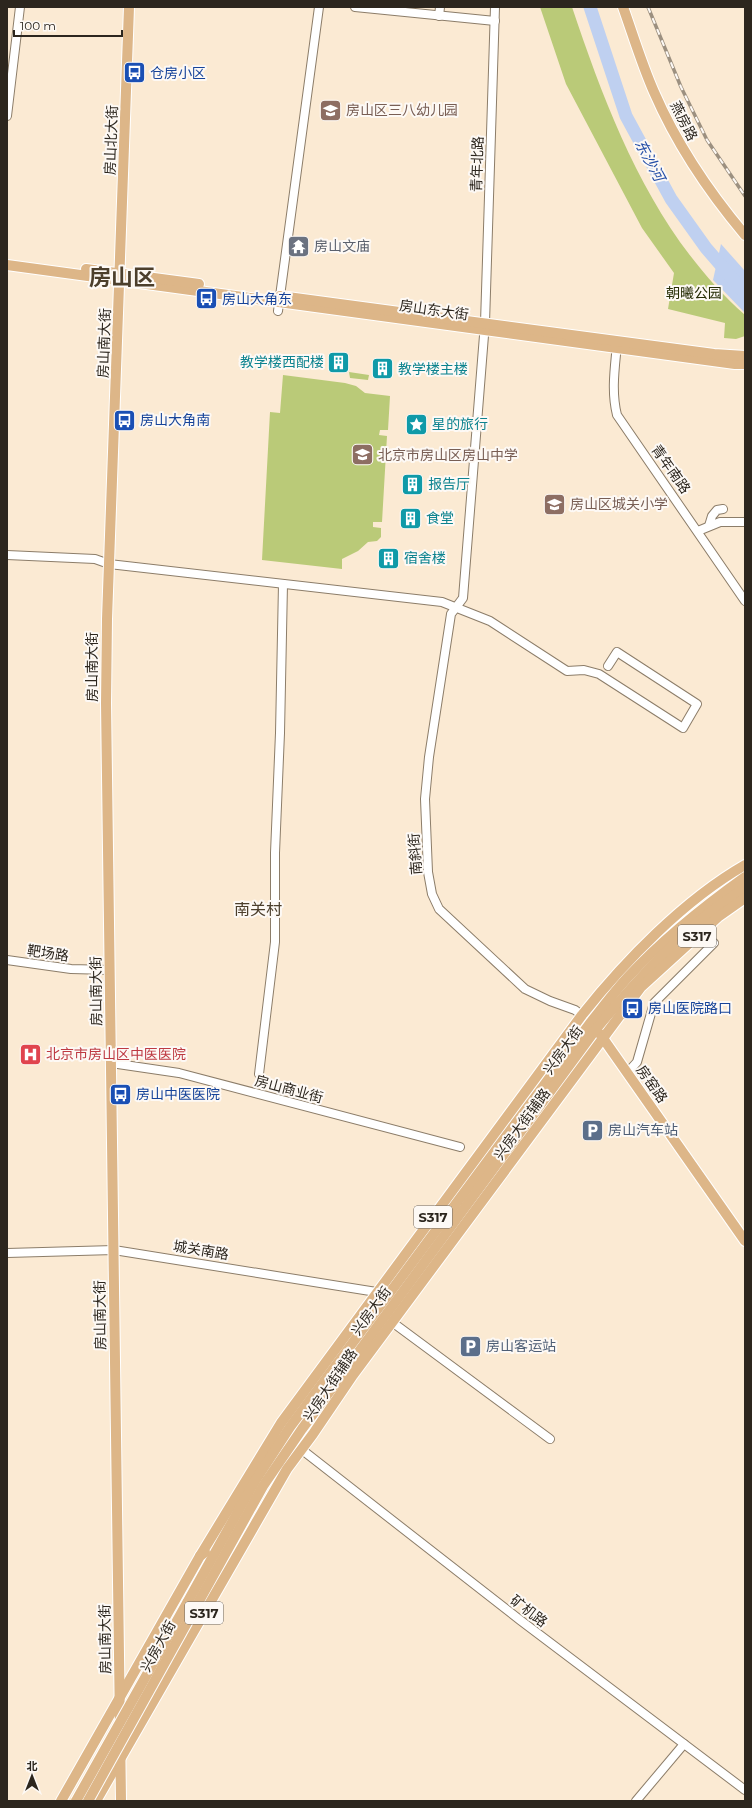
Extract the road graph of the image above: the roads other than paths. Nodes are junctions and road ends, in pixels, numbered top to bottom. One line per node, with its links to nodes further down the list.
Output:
1 (20, 7): 10 (street)
2 (129, 7): 14 (main road, 房山北大街)
3 (319, 7): 15 (street)
4 (355, 7): 8 (street)
5 (440, 7): 8 (street)
6 (495, 7): 9 (street, 青年北路)
7 (623, 7): 11 (main road, 燕房路)
8 (439, 16): 9 (street)
9 (495, 21): 16 (street, 青年北路)
10 (7, 116)
11 (745, 235)
12 (7, 258): 14 (main road)
13 (7, 265): 14 (main road)
14 (120, 277): 15 (main road, 房山东大街); 25 (main road, 房山南大街)
15 (279, 303): 16 (main road, 房山东大街)
16 (484, 327): 17 (main road, 房山东大街); 28 (street, 青年北路)
17 (617, 345): 18 (main road, 房山东大街); 19 (main road, 房山东大街); 23 (street, 青年南路)
18 (745, 356)
19 (745, 364)
20 (723, 509): 22 (street)
21 (745, 522): 22 (street)
22 (709, 526): 23 (street)
23 (698, 531): 27 (street, 青年南路)
24 (7, 555): 25 (street)
25 (109, 564): 26 (street); 40 (main road, 房山南大街)
26 (283, 584): 28 (street); 47 (street)
27 (745, 600)
28 (456, 607): 29 (street); 42 (street, 南斜街)
29 (608, 666)
30 (745, 866): 34 (main road, 兴房大街 / S317)
31 (745, 877): 35 (main road, 兴房大街 / S317)
32 (745, 888): 37 (main road, 兴房大街 / S317)
33 (745, 898): 41 (main road, 兴房大街辅路 / S317)
34 (695, 902): 35 (main road); 38 (main road, 兴房大街 / S317)
35 (683, 925): 37 (main road, 兴房大街 / S317)
36 (714, 944): 46 (street)
37 (655, 956): 38 (main road); 41 (main road); 43 (main road, 兴房大街 / S317)
38 (631, 959): 42 (main road, 兴房大街 / S317)
39 (7, 960): 40 (street, 靶场路)
40 (110, 970): 45 (main road, 房山南大街)
41 (652, 977): 44 (main road, 兴房大街辅路 / S317)
42 (582, 1015): 43 (street, 南斜街); 54 (main road, 兴房大街 / S317)
43 (594, 1026): 44 (main road, 房窑路); 49 (main road, 兴房大街 / S317); 55 (main road, 兴房大街 / S317)
44 (602, 1038): 46 (main road, 房窑路); 48 (main road, 兴房大街辅路 / S317)
45 (111, 1063): 50 (street, 房山商业街); 52 (main road, 房山南大街)
46 (627, 1073): 51 (main road, 房窑路)
47 (259, 1074)
48 (545, 1114): 49 (main road); 56 (main road, 兴房大街辅路 / S317)
49 (530, 1118): 58 (main road, 兴房大街 / S317)
50 (460, 1147)
51 (745, 1241)
52 (114, 1250): 53 (street, 城关南路); 54 (street, 城关南路); 66 (main road, 房山南大街)
53 (7, 1253)
54 (377, 1292): 55 (street, 城关南路); 64 (main road, 兴房大街 / S317)
55 (389, 1294): 63 (main road, 兴房大街 / S317)
56 (392, 1322): 57 (main road, 兴房大街辅路 / S317); 60 (street)
57 (353, 1375): 58 (main road); 61 (main road, 兴房大街辅路 / S317)
58 (332, 1387): 59 (main road, 兴房大街 / S317)
59 (302, 1429): 62 (main road); 65 (main road, 兴房大街 / S317)
60 (550, 1439)
61 (301, 1449): 62 (main road, 兴房大街辅路 / S317); 67 (street, 矿机路)
62 (286, 1469): 68 (main road, 兴房大街辅路 / S317)
63 (223, 1536): 64 (main road, 兴房大街 / S317); 65 (main road, 兴房大街 / S317)
64 (200, 1556): 66 (main road, 兴房大街 / S317)
65 (190, 1607): 71 (main road, 兴房大街 / S317, bridge); 72 (main road, 兴房大街 / S317, bridge)
66 (120, 1698): 68 (main road, 房山南大街); 70 (main road, 兴房大街 / S317)
67 (684, 1744): 69 (street, 矿机路); 75 (street)
68 (121, 1757): 73 (main road, S317); 74 (main road, 房山南大街)
69 (745, 1790)
70 (61, 1801)
71 (76, 1801)
72 (88, 1801)
73 (96, 1801)
74 (121, 1801)
75 (636, 1801)

